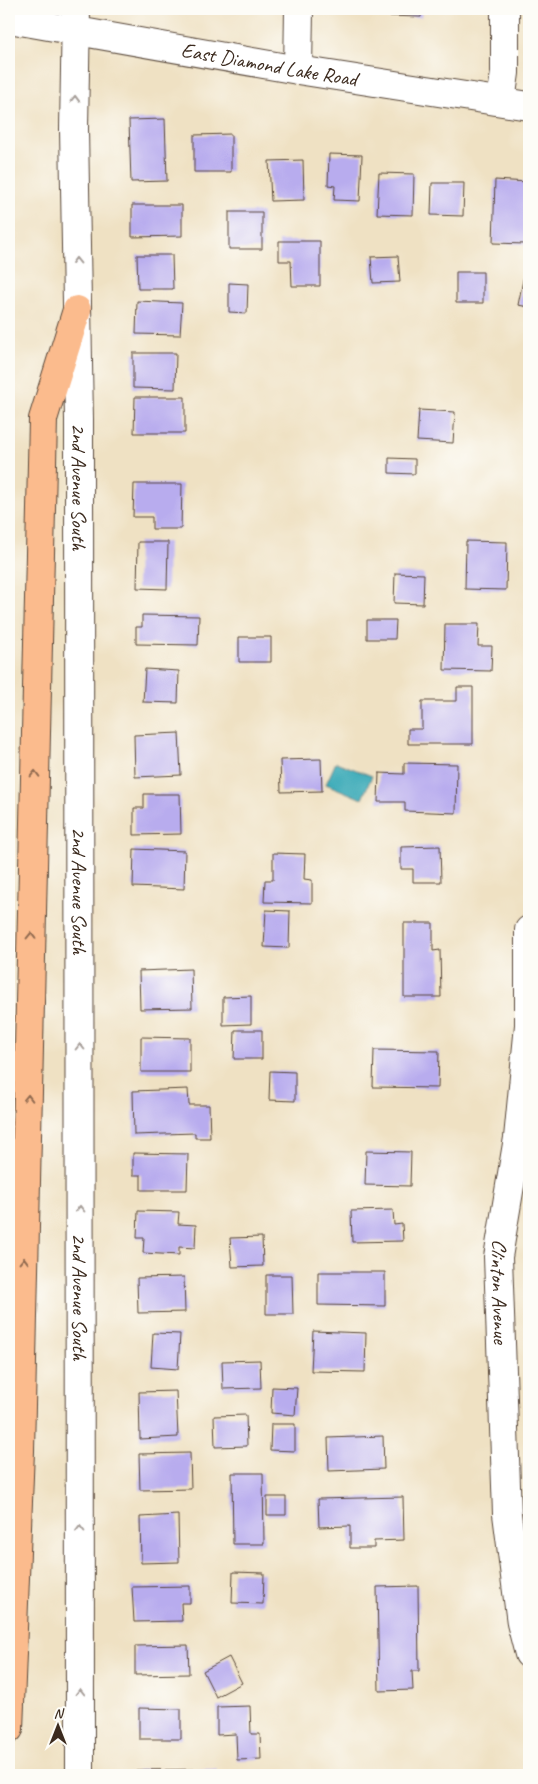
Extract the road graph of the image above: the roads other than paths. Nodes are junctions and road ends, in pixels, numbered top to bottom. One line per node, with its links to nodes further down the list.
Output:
1 (298, 9): 5 (street)
2 (505, 9): 6 (street)
3 (9, 19): 4 (street, East Diamond Lake Road)
4 (76, 20): 5 (street, East Diamond Lake Road); 8 (street, 2nd Avenue South, one-way to 4)
5 (298, 70): 6 (street, East Diamond Lake Road)
6 (501, 101): 7 (street, East Diamond Lake Road)
7 (529, 106)
8 (77, 310): 11 (highway, one-way to 8); 12 (street, 2nd Avenue South, one-way to 8)
9 (529, 930): 10 (street, Clinton Avenue)
10 (529, 1654)
11 (9, 1729)
12 (80, 1775)

